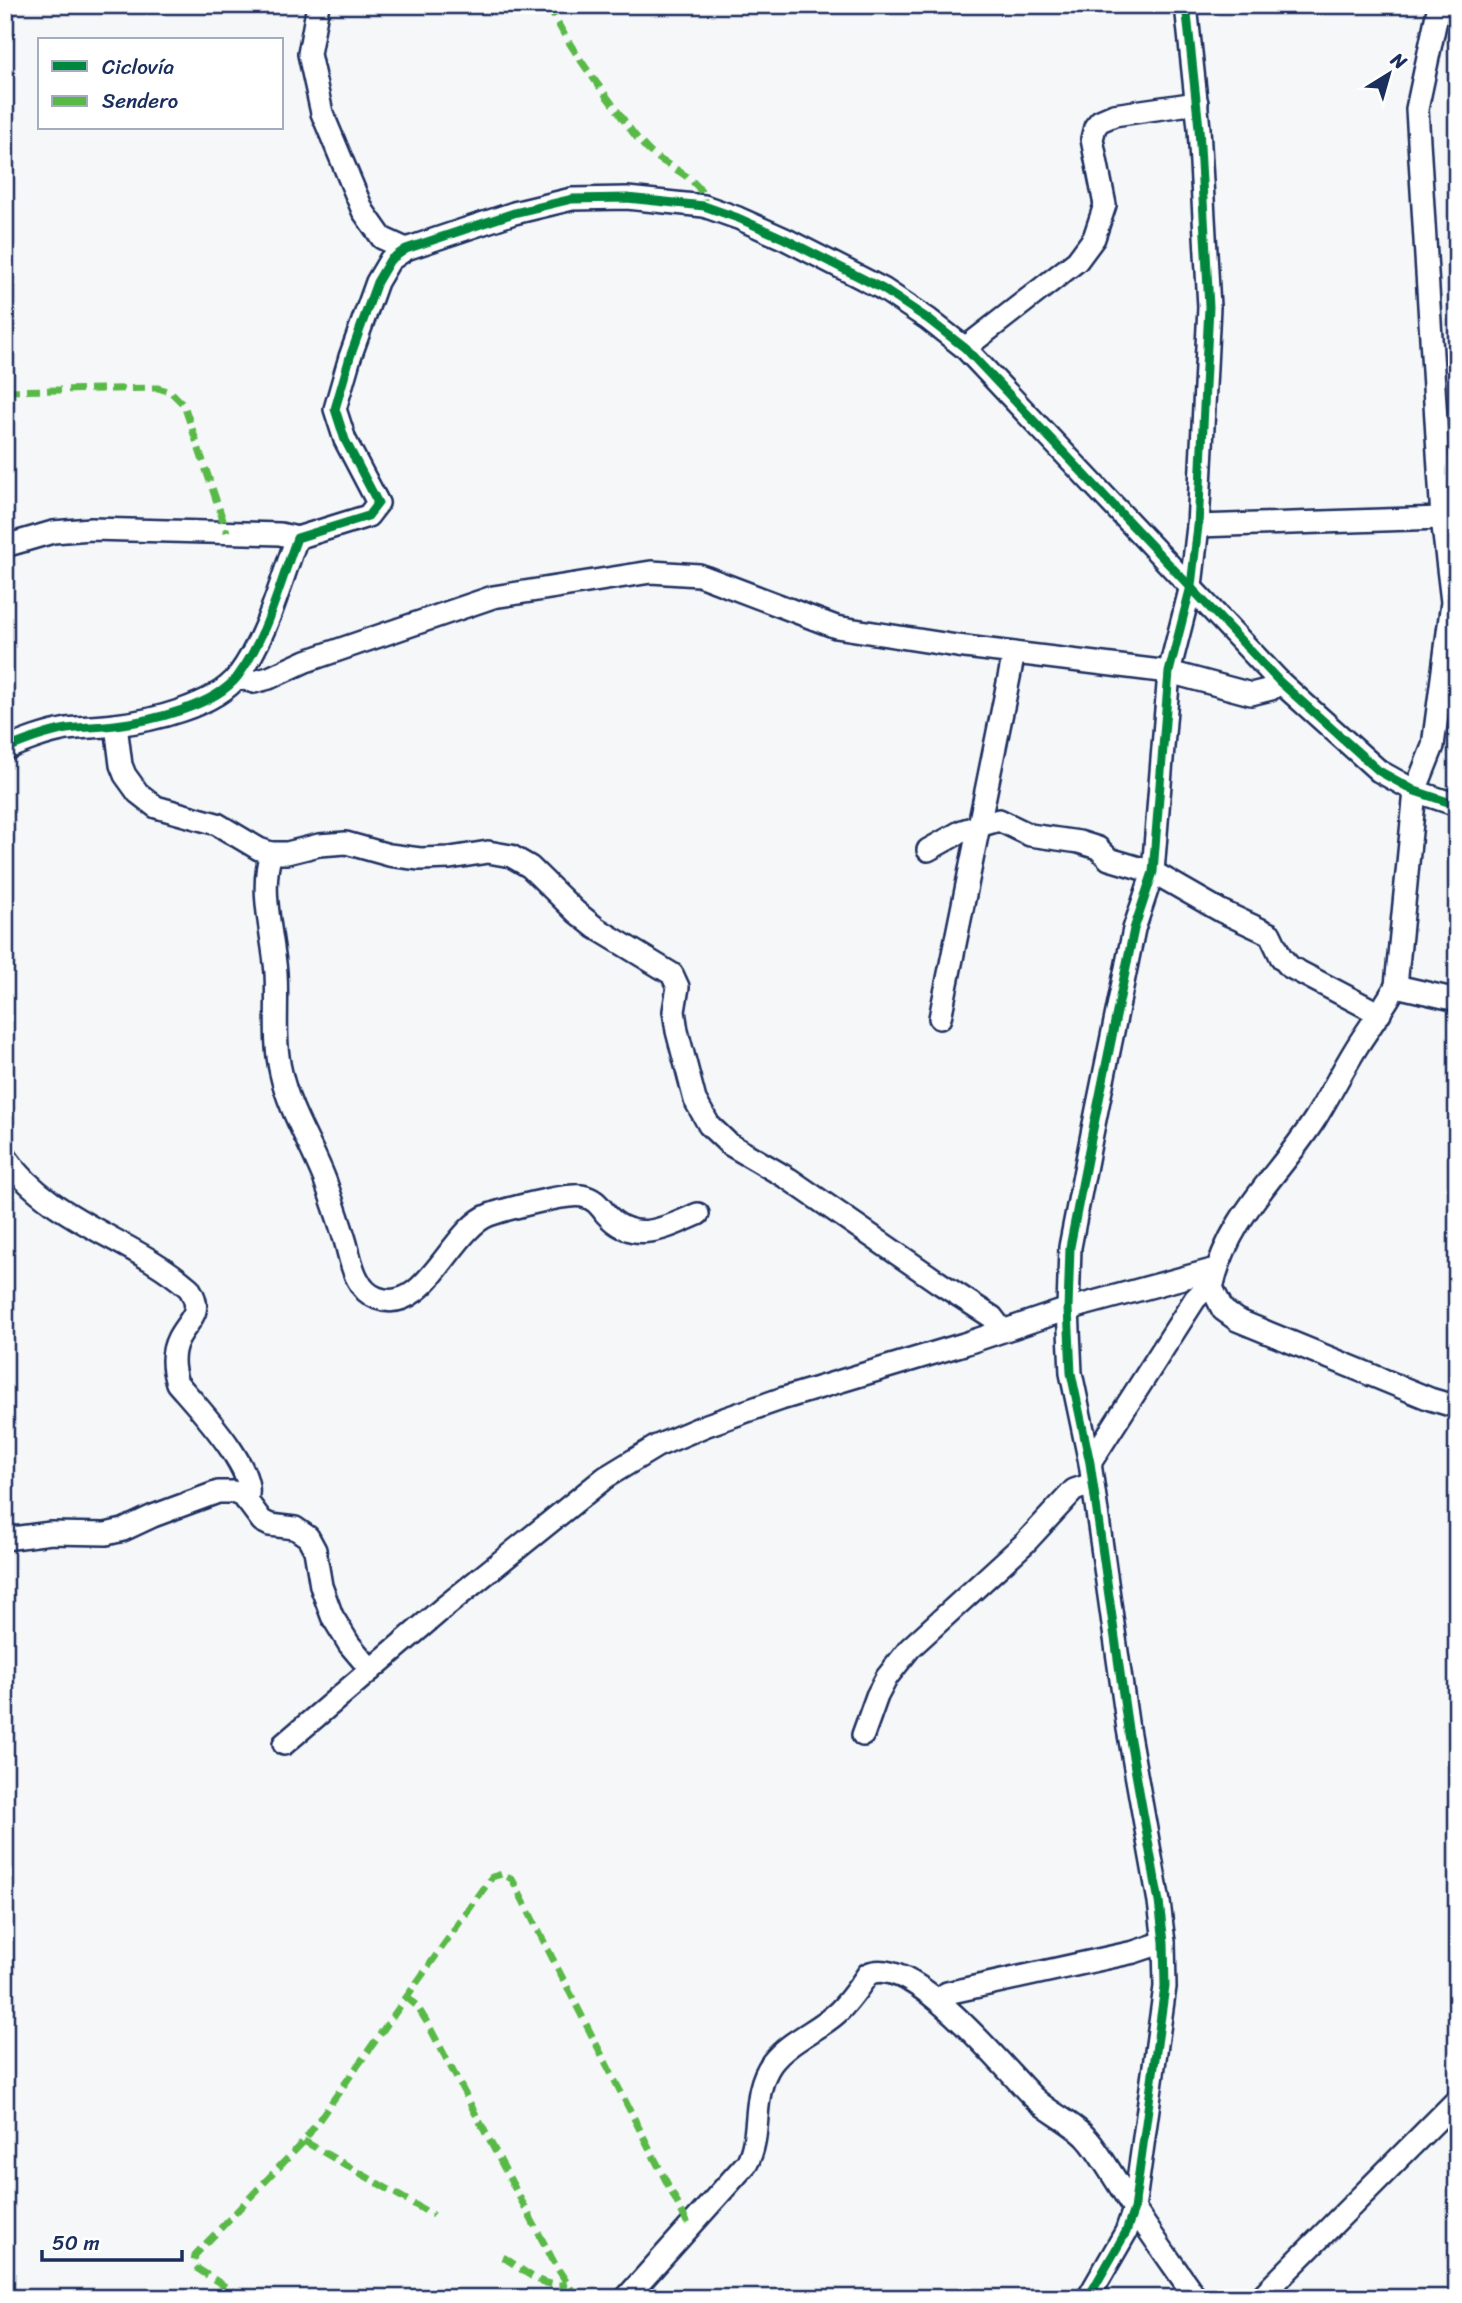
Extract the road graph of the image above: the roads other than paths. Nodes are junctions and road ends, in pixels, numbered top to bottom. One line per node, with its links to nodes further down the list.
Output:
1 (318, 5): 5 (street)
2 (1186, 5): 4 (street)
3 (1438, 5): 7 (street)
4 (1197, 103): 6 (street); 8 (street)
5 (406, 249): 6 (street); 9 (street)
6 (965, 348): 11 (street)
7 (1442, 518): 8 (street); 12 (street)
8 (1198, 526): 11 (street)
9 (297, 538): 10 (street); 15 (street)
10 (5, 545)
11 (1191, 586): 14 (street); 16 (street)
12 (1454, 602): 19 (street)
13 (1014, 653): 14 (street); 15 (street); 21 (street)
14 (1169, 673): 16 (street); 24 (street)
15 (237, 677): 17 (street)
16 (1280, 682): 19 (street)
17 (116, 725): 18 (street); 23 (street)
18 (5, 749)
19 (1415, 790): 20 (street); 25 (street)
20 (1457, 805)
21 (979, 825): 22 (street); 24 (street); 28 (street)
22 (928, 850)
23 (271, 853): 30 (street); 33 (street)
24 (1153, 872): 27 (street); 32 (street)
25 (1396, 986): 26 (street); 27 (street)
26 (1457, 1000)
27 (1380, 1014): 31 (street)
28 (940, 1018)
29 (5, 1156): 36 (street)
30 (698, 1214)
31 (1214, 1279): 32 (street); 34 (street); 35 (street)
32 (1068, 1309): 33 (street); 35 (street)
33 (1002, 1330): 38 (street)
34 (1457, 1407)
35 (1091, 1473): 39 (street); 41 (street)
36 (246, 1500): 37 (street); 38 (street)
37 (5, 1539)
38 (371, 1670): 40 (street)
39 (863, 1735)
40 (284, 1744)
41 (1164, 1942): 42 (street); 44 (street)
42 (939, 2000): 44 (street); 45 (street)
43 (1457, 2100): 48 (street)
44 (1134, 2210): 46 (street); 47 (street)
45 (626, 2298)
46 (1088, 2298)
47 (1196, 2298)
48 (1260, 2298)

